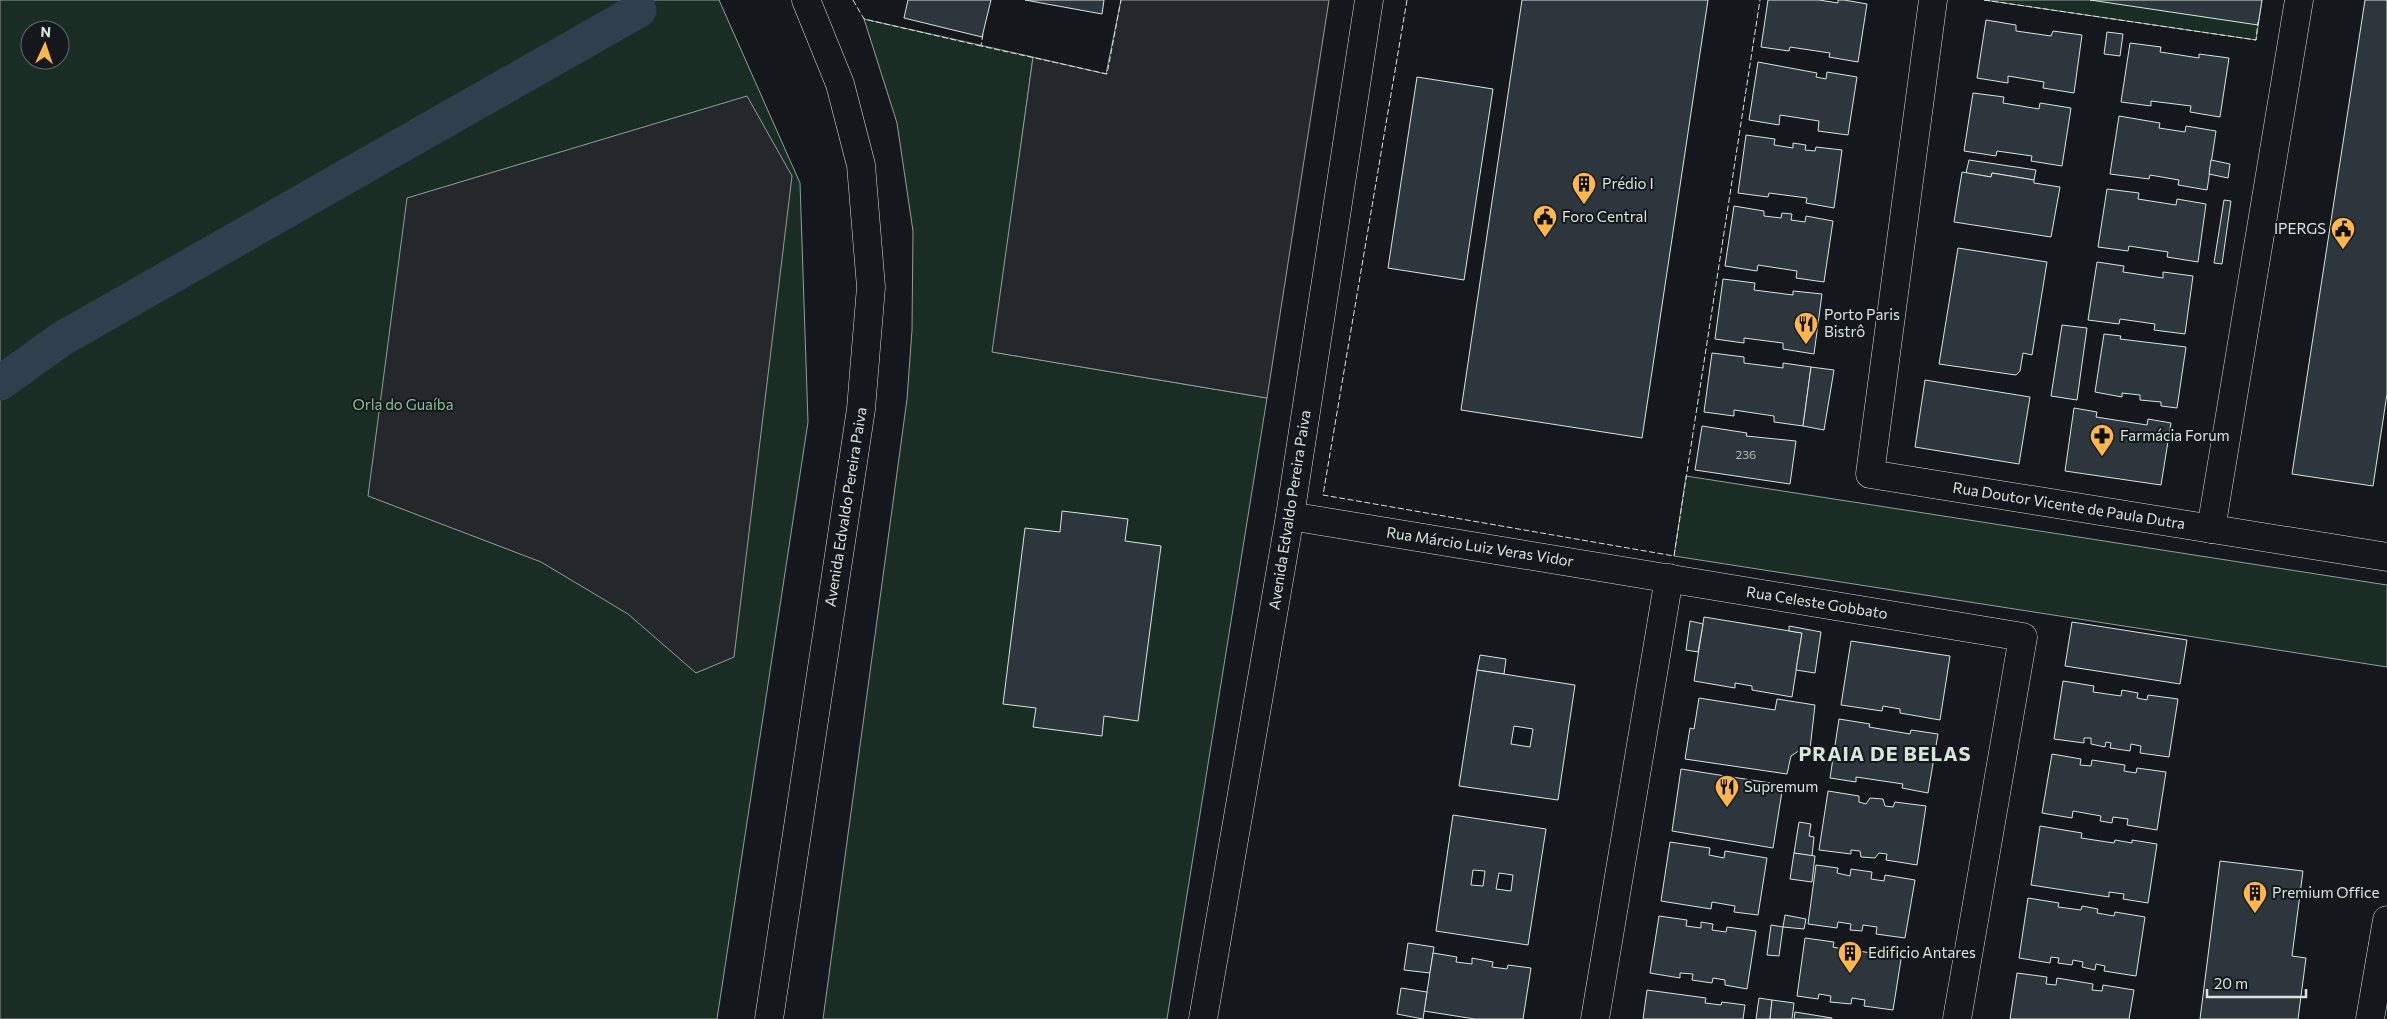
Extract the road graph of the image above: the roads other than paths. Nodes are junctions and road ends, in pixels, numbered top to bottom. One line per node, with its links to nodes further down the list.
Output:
1 (806, 0): 10 (street, Avenida Edvaldo Pereira Paiva)
2 (1369, 0): 5 (street, Avenida Edvaldo Pereira Paiva)
3 (1933, 0): 6 (street, Rua Doutor Vicente de Paula Dutra)
4 (2299, 0): 6 (street)
5 (1290, 516): 8 (street, Rua Márcio Luiz Veras Vidor); 11 (street, Avenida Edvaldo Pereira Paiva)
6 (2210, 529): 7 (street)
7 (2387, 557)
8 (1669, 578): 12 (street); 13 (street, Rua Celeste Gobbato)
9 (2387, 920): 14 (street)
10 (768, 1019)
11 (1204, 1019)
12 (1595, 1019)
13 (1957, 1019)
14 (2370, 1019)

